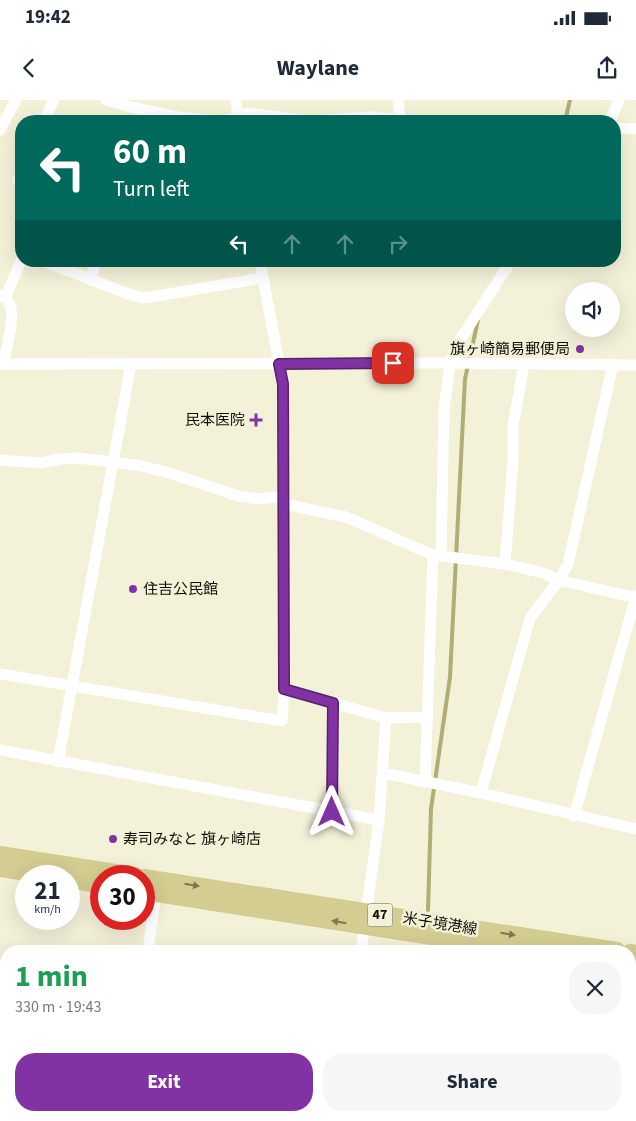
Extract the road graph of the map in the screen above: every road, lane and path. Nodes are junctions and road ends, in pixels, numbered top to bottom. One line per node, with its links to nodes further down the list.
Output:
1 (16, 100): 16 (street)
2 (54, 100): 7 (street)
3 (106, 100): 8 (street)
4 (236, 100): 9 (street)
5 (398, 100): 12 (street)
6 (619, 100): 13 (street)
7 (47, 115)
8 (168, 115)
9 (238, 115)
10 (244, 115): 11 (street)
11 (263, 115)
12 (400, 115)
13 (613, 115)
14 (621, 128): 15 (street)
15 (636, 129)
16 (0, 130)
17 (18, 267): 24 (street)
18 (58, 267): 23 (street)
19 (94, 267): 23 (street)
20 (261, 267): 22 (street)
21 (507, 267): 25 (street)
22 (263, 278): 23 (street); 28 (street)
23 (90, 280)
24 (2, 297): 26 (street)
25 (450, 363): 28 (street); 29 (street); 35 (street)
26 (1, 364): 27 (street)
27 (131, 364): 28 (street); 33 (street)
28 (279, 364): 34 (street)
29 (524, 364): 30 (street); 36 (street)
30 (613, 364): 31 (street); 37 (street)
31 (636, 365)
32 (0, 460): 33 (street)
33 (112, 462): 34 (street); 40 (street)
34 (284, 500): 35 (street); 41 (street)
35 (437, 555): 36 (street); 43 (street)
36 (505, 564): 37 (street)
37 (559, 580): 38 (street); 49 (street)
38 (636, 597): 51 (street)
39 (0, 674): 40 (street)
40 (72, 687): 41 (street); 46 (street)
41 (284, 689): 42 (street)
42 (333, 703): 44 (street); 50 (street)
43 (428, 717): 44 (street); 48 (street)
44 (386, 718): 47 (street)
45 (0, 750): 46 (street)
46 (58, 762): 50 (street)
47 (383, 773): 48 (street); 52 (street)
48 (425, 781): 49 (street)
49 (480, 793): 51 (street)
50 (332, 812): 52 (street)
51 (574, 816): 53 (street)
52 (379, 820): 60 (street)
53 (636, 829)
54 (0, 855): 56 (main road)
55 (0, 868): 57 (main road)
56 (90, 869)
57 (15, 870)
58 (155, 880): 60 (main road, 米子境港線 / 47, one-way to 60)
59 (155, 893): 60 (main road, 米子境港線 / 47, one-way to 59)
60 (366, 920): 63 (street); 64 (main road, 米子境港線 / 47); 65 (main road, 米子境港線 / 47, one-way to 65)
61 (149, 930): 62 (street)
62 (148, 945)
63 (362, 945)
64 (495, 945)
65 (568, 945)

